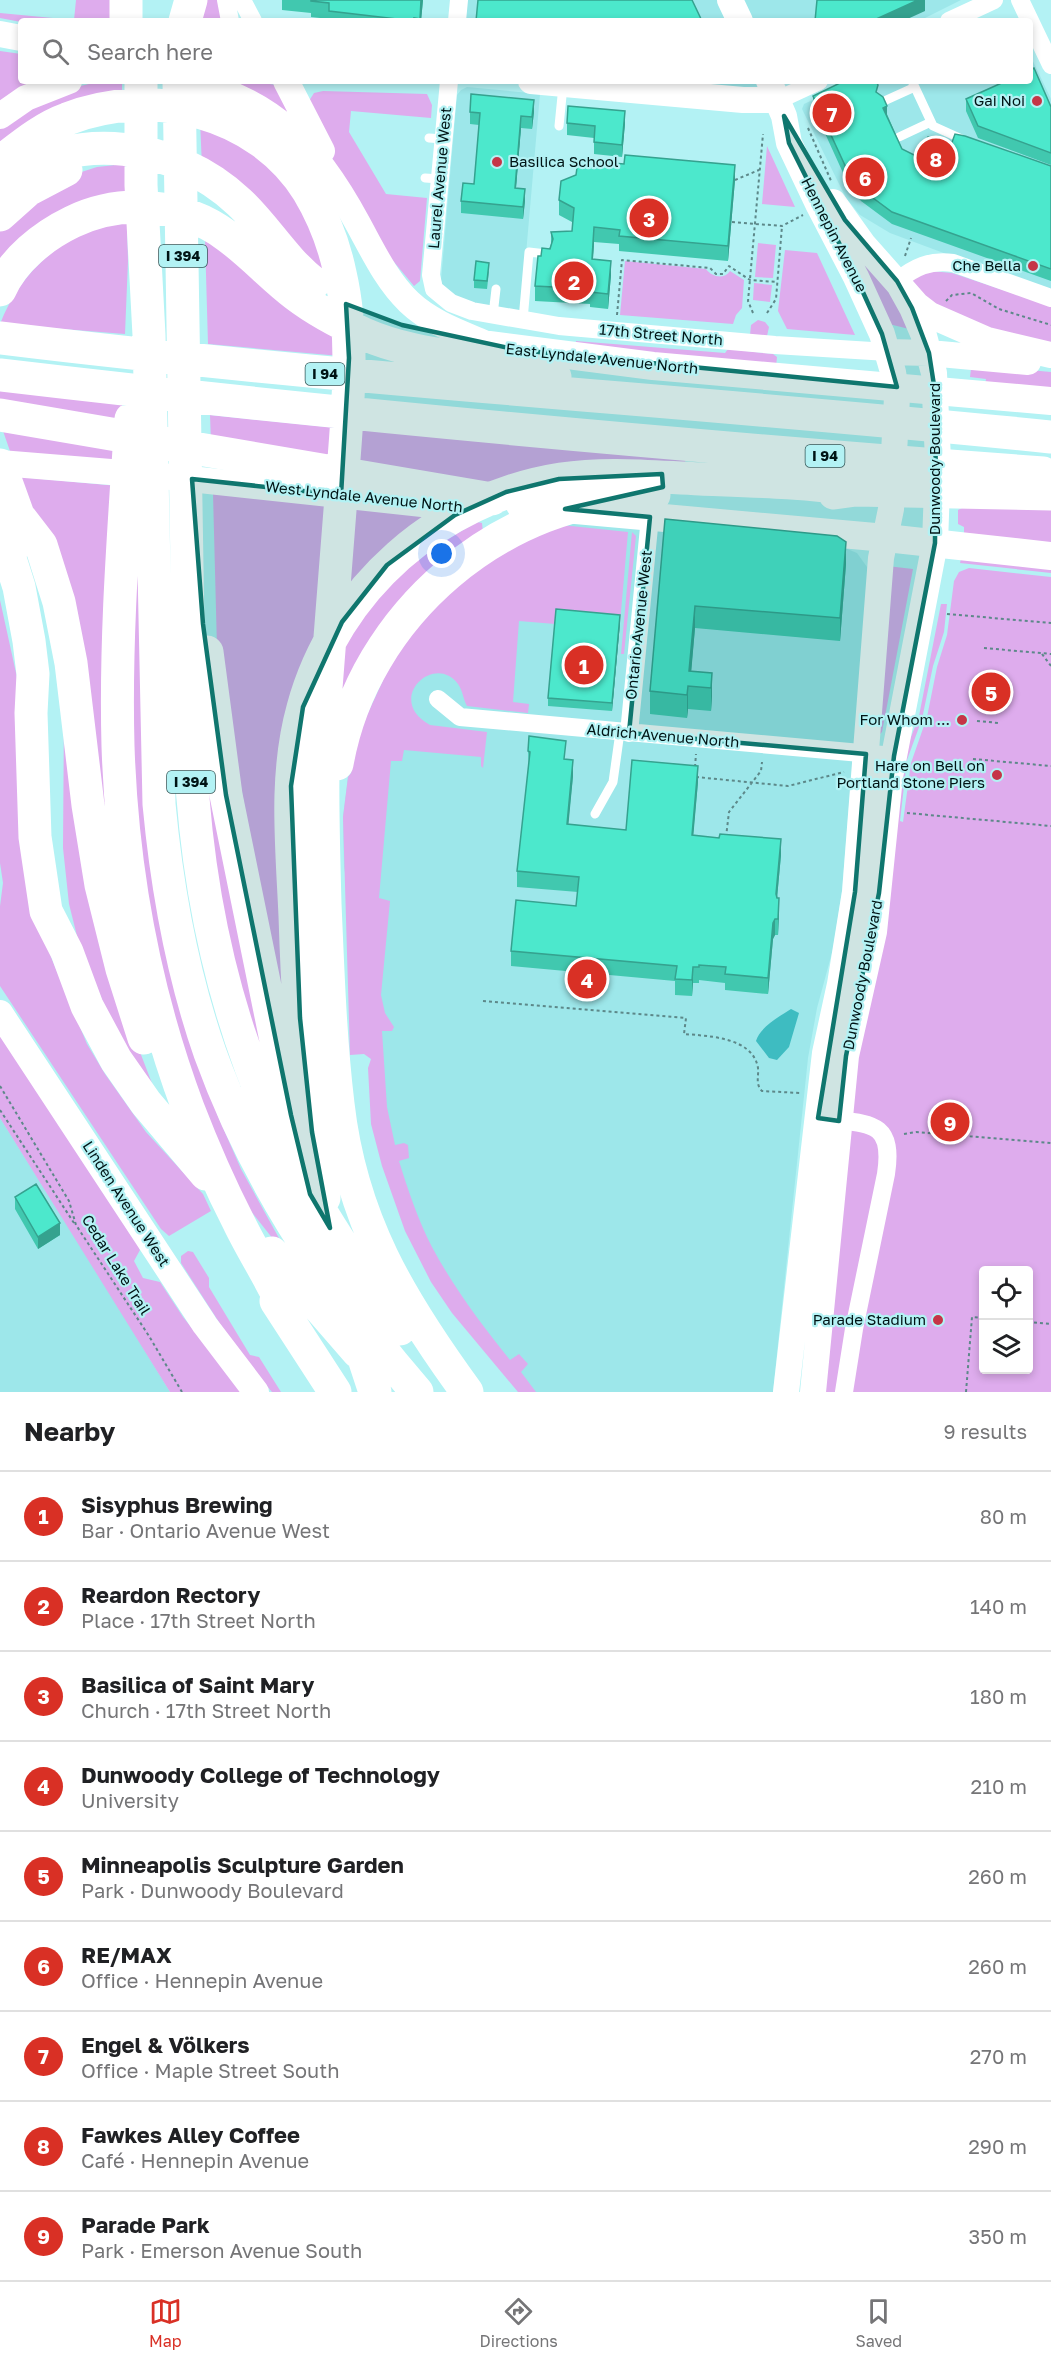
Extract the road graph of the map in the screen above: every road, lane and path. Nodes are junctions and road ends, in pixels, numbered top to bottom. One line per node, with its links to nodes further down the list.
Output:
1 (126, 0): 11 (highway)
2 (141, 0): 12 (highway)
3 (177, 0): 13 (highway)
4 (191, 0): 14 (highway)
5 (226, 0): 15 (street)
6 (242, 0): 16 (street)
7 (459, 0): 17 (street)
8 (730, 0): 18 (main road)
9 (994, 0): 19 (street)
10 (1020, 0): 20 (street)
11 (126, 18)
12 (141, 18)
13 (178, 18)
14 (186, 18)
15 (229, 18)
16 (251, 18)
17 (457, 18)
18 (739, 18)
19 (955, 18)
20 (1029, 18)
21 (1033, 27): 24 (street)
22 (0, 34): 23 (main road)
23 (18, 37)
24 (1051, 65)
25 (61, 84): 38 (main road)
26 (131, 84): 49 (highway)
27 (141, 84): 49 (highway, I 394)
28 (179, 84): 88 (highway, I 394)
29 (199, 84): 50 (main road, East Lyndale Avenue North)
30 (288, 84): 50 (main road)
31 (448, 84): 59 (street, Laurel Avenue West)
32 (565, 84): 40 (lane)
33 (575, 84): 36 (main road)
34 (812, 84): 36 (street)
35 (913, 84): 37 (lane); 39 (lane)
36 (777, 99): 58 (main road, Hennepin Avenue); 73 (main road, Hennepin Avenue)
37 (882, 102)
38 (0, 116)
39 (931, 122): 42 (lane); 43 (lane)
40 (559, 126)
41 (763, 134): 46 (path)
42 (899, 137)
43 (973, 143)
44 (168, 158): 48 (highway); 51 (highway); 71 (highway)
45 (0, 162): 111 (highway)
46 (759, 170): 47 (path); 54 (path)
47 (735, 180)
48 (0, 181)
49 (141, 185): 87 (highway, I 394)
50 (344, 197): 71 (main road, East Lyndale Avenue North)
51 (0, 215)
52 (803, 215): 55 (path)
53 (732, 222): 54 (path)
54 (754, 224): 55 (path); 60 (path)
55 (782, 226): 61 (path)
56 (911, 238): 58 (path)
57 (546, 254): 69 (lane)
58 (900, 270): 64 (street); 73 (main road, Dunwoody Boulevard); 74 (main road)
59 (431, 275): 71 (street, 17th Street North)
60 (750, 280): 61 (path); 66 (path); 68 (path)
61 (777, 282): 67 (path)
62 (0, 290): 77 (highway)
63 (496, 290): 71 (lane)
64 (1051, 298)
65 (944, 303): 70 (path)
66 (753, 313)
67 (767, 313)
68 (617, 317)
69 (523, 320): 71 (street, 17th Street North); 73 (street, 17th Street North)
70 (1051, 325)
71 (491, 330): 78 (main road, East Lyndale Avenue North)
72 (0, 338): 77 (highway, I 94)
73 (909, 353): 75 (main road); 91 (main road, Dunwoody Boulevard); 91 (main road, Dunwoody Boulevard)
74 (1051, 355)
75 (1051, 362)
76 (0, 375): 83 (highway, I 94)
77 (650, 399): 80 (highway, I 94)
78 (1051, 401)
79 (0, 415): 86 (highway)
80 (1051, 437)
81 (0, 464): 86 (main road, West Lyndale Avenue North); 89 (highway)
82 (1051, 474): 83 (highway, I 94)
83 (1001, 481): 84 (highway); 85 (highway)
84 (856, 490): 111 (highway); 132 (highway)
85 (1051, 494)
86 (520, 505): 90 (main road, West Lyndale Avenue North)
87 (139, 509): 129 (highway); 138 (highway, I 394)
88 (190, 515): 132 (highway); 139 (highway, I 394)
89 (11, 516): 101 (highway); 118 (highway); 129 (highway)
90 (650, 517): 91 (main road, West Lyndale Avenue North); 104 (street, Ontario Avenue West)
91 (909, 541): 92 (main road, West Lyndale Avenue North); 106 (main road, Dunwoody Boulevard); 108 (main road, Dunwoody Boulevard)
92 (1051, 556)
93 (0, 573): 101 (highway)
94 (947, 614): 95 (path)
95 (1051, 623)
96 (984, 648): 97 (path)
97 (1041, 654): 98 (path); 99 (path)
98 (1051, 654)
99 (1051, 666)
100 (438, 699): 104 (street, Aldrich Avenue North)
101 (31, 713): 118 (highway)
102 (977, 721): 103 (path)
103 (999, 723)
104 (624, 732): 106 (street, Aldrich Avenue North); 115 (lane)
105 (697, 750): 113 (path)
106 (866, 753): 108 (street, Aldrich Avenue North); 124 (main road, Dunwoody Boulevard)
107 (763, 756): 113 (path)
108 (894, 756): 124 (main road, Dunwoody Boulevard)
109 (973, 759): 110 (path)
110 (1051, 766)
111 (330, 770): 140 (highway)
112 (847, 771): 113 (path)
113 (753, 782): 117 (path)
114 (902, 812): 116 (path)
115 (595, 814)
116 (1051, 826)
117 (725, 839)
118 (67, 952): 137 (highway)
119 (483, 1001): 122 (path)
120 (0, 1013): 134 (main road, Linden Avenue West)
121 (0, 1086): 127 (path, Cedar Lake Trail)
122 (806, 1094)
123 (0, 1110): 127 (path)
124 (828, 1119): 141 (main road, Dunwoody Boulevard); 142 (main road, Dunwoody Boulevard); 143 (street)
125 (904, 1134): 126 (path)
126 (1051, 1143)
127 (76, 1226): 133 (path, Cedar Lake Trail)
128 (979, 1318): 144 (path)
129 (289, 1319): 135 (highway)
130 (1033, 1322): 131 (path)
131 (1051, 1324)
132 (353, 1326): 136 (highway)
133 (182, 1392)
134 (255, 1392)
135 (335, 1392)
136 (375, 1392)
137 (392, 1392)
138 (417, 1392)
139 (449, 1392)
140 (467, 1392)
141 (786, 1392)
142 (813, 1392)
143 (844, 1392)
144 (966, 1392)

